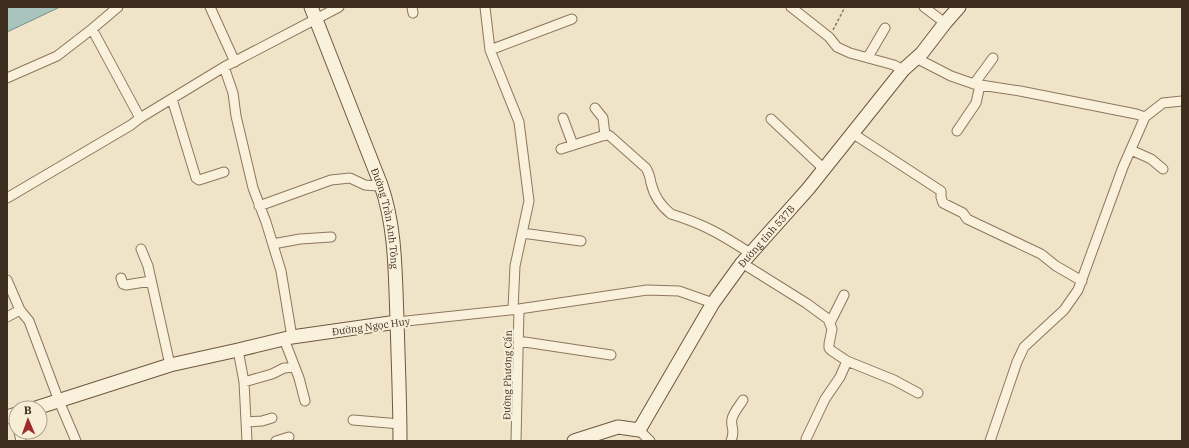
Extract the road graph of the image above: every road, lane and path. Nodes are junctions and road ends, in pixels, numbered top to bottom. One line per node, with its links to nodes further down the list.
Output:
1 (118, 7): 13 (street)
2 (210, 7): 19 (street)
3 (339, 7): 9 (street)
4 (485, 7): 15 (street, Đường Phương Cấn)
5 (791, 7): 14 (street)
6 (846, 7): 14 (path)
7 (924, 7): 11 (street)
8 (959, 7): 11 (main road, Đường tỉnh 537B)
9 (314, 13): 19 (street); 40 (main road, Đường Trần Anh Tông)
10 (572, 20): 15 (street)
11 (944, 23): 17 (main road, Đường tỉnh 537B)
12 (885, 28): 16 (street)
13 (92, 29): 22 (street); 28 (street)
14 (829, 37): 16 (street)
15 (490, 50): 43 (street, Đường Phương Cấn)
16 (868, 57): 21 (street)
17 (916, 58): 21 (main road, Đường tỉnh 537B); 23 (street)
18 (993, 58): 23 (street)
19 (235, 62): 20 (street)
20 (224, 67): 24 (street); 42 (street)
21 (903, 70): 32 (main road, Đường tỉnh 537B)
22 (7, 78)
23 (977, 85): 27 (street); 31 (street)
24 (172, 99): 28 (street); 39 (street)
25 (1182, 102): 27 (street)
26 (595, 108): 33 (street)
27 (1145, 117): 36 (street)
28 (140, 118): 41 (street)
29 (563, 118): 34 (street)
30 (771, 120): 37 (street)
31 (957, 132)
32 (852, 133): 37 (main road, Đường tỉnh 537B); 52 (street)
33 (605, 135): 34 (street); 48 (street)
34 (573, 146): 35 (street)
35 (561, 149)
36 (1131, 150): 38 (street); 52 (street)
37 (824, 168): 48 (main road, Đường tỉnh 537B)
38 (1163, 169)
39 (224, 172)
40 (382, 185): 42 (street); 58 (main road, Đường Trần Anh Tông)
41 (7, 198)
42 (259, 206): 46 (street)
43 (522, 233): 45 (street); 55 (street, Đường Phương Cấn)
44 (331, 237): 46 (street)
45 (581, 241)
46 (273, 244): 60 (street)
47 (141, 249): 51 (street)
48 (746, 258): 54 (main road, Đường tỉnh 537B); 59 (street)
49 (121, 278): 51 (street)
50 (7, 280): 56 (street)
51 (151, 281): 65 (street)
52 (1082, 281): 88 (street)
53 (844, 295): 59 (street)
54 (712, 303): 55 (street, Đường Ngọc Huy); 77 (main road, Đường tỉnh 537B)
55 (516, 309): 58 (street, Đường Ngọc Huy); 61 (street, Đường Phương Cấn)
56 (20, 310): 57 (street); 70 (street)
57 (7, 317)
58 (397, 322): 60 (main road, Đường Ngọc Huy); 76 (main road, Đường Trần Anh Tông)
59 (830, 323): 64 (street)
60 (288, 338): 62 (main road, Đường Ngọc Huy); 66 (street)
61 (518, 341): 63 (street); 84 (street, Đường Phương Cấn)
62 (238, 350): 65 (main road, Đường Ngọc Huy); 67 (street)
63 (611, 355)
64 (847, 361): 68 (street); 79 (street)
65 (170, 365): 70 (main road, Đường Ngọc Huy)
66 (294, 367): 67 (street); 71 (street)
67 (244, 382): 75 (street)
68 (918, 393)
69 (743, 400): 87 (street)
70 (59, 401): 72 (main road, Đường Ngọc Huy); 80 (street)
71 (305, 402)
72 (48, 404)
73 (272, 418): 75 (street)
74 (352, 420): 76 (street)
75 (246, 422): 81 (street)
76 (400, 424): 83 (main road, Đường Trần Anh Tông)
77 (639, 430): 85 (main road); 86 (street)
78 (289, 437): 82 (street)
79 (806, 439)
80 (76, 441)
81 (247, 441)
82 (276, 441)
83 (400, 441)
84 (516, 441)
85 (574, 441)
86 (650, 441)
87 (731, 441)
88 (990, 441)

